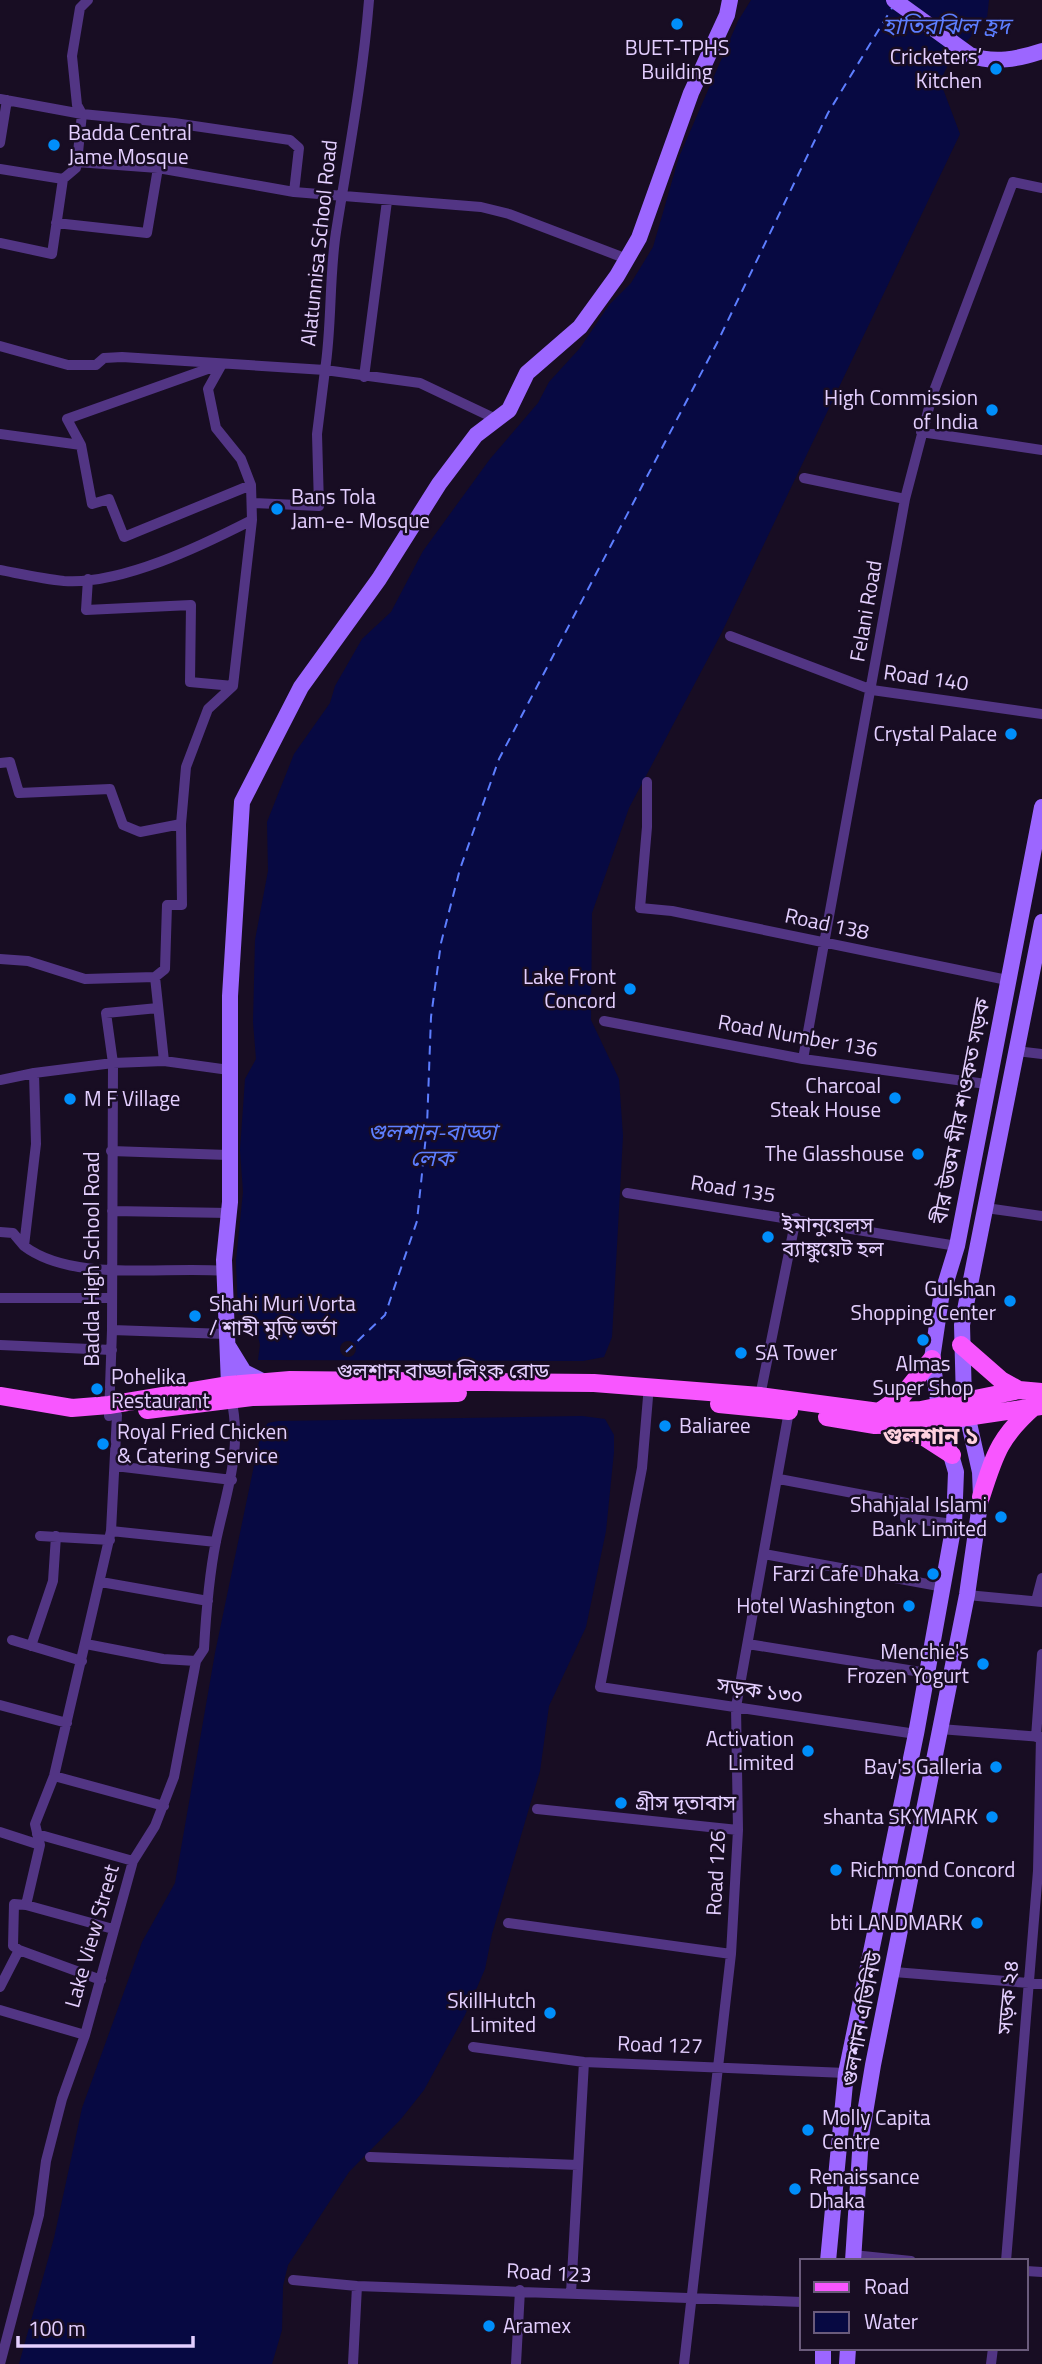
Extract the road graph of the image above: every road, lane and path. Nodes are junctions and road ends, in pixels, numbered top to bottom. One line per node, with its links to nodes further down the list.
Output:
1 (88, 0): 9 (street)
2 (369, 0): 17 (street, Alatunnisa School Road)
3 (730, 0): 21 (main road)
4 (894, 0): 6 (main road)
5 (910, 0): 6 (main road)
6 (972, 51): 7 (main road)
7 (1042, 51)
8 (3, 100): 9 (street); 10 (street)
9 (82, 114): 11 (street); 16 (street)
10 (0, 143)
11 (77, 162): 12 (street); 14 (street)
12 (158, 168): 16 (street); 19 (street)
13 (0, 169): 14 (street)
14 (63, 179): 19 (street)
15 (1042, 188): 27 (street, Felani Road)
16 (294, 192): 17 (street)
17 (343, 196): 18 (street); 24 (street, Alatunnisa School Road)
18 (387, 201): 21 (street); 25 (street)
19 (56, 223): 20 (street)
20 (0, 243)
21 (627, 259): 26 (main road)
22 (0, 345): 23 (street, Alatunnisa School Road)
23 (222, 364): 24 (street, Alatunnisa School Road); 29 (street); 32 (street)
24 (325, 370): 25 (street); 34 (street)
25 (364, 377): 26 (street)
26 (498, 420): 59 (main road)
27 (921, 432): 30 (street); 33 (street, Felani Road)
28 (0, 434): 29 (street)
29 (81, 445): 32 (street)
30 (1042, 450)
31 (804, 478): 33 (street)
32 (251, 485): 34 (street)
33 (905, 499): 40 (street, Felani Road)
34 (252, 503): 35 (street)
35 (252, 520): 37 (street); 39 (street)
36 (0, 570): 37 (street)
37 (88, 579): 39 (street)
38 (730, 636): 40 (street, Road 140)
39 (233, 686): 45 (street)
40 (872, 690): 41 (street, Road 140); 47 (street, Felani Road)
41 (1042, 714)
42 (0, 763): 45 (street)
43 (647, 782): 47 (street, Road 138)
44 (1042, 807): 51 (main road, বীর উত্তম মীর শওকত সড়ক)
45 (181, 824): 50 (street)
46 (1042, 922): 49 (main road, বীর উত্তম মীর শওকত সড়ক)
47 (825, 943): 51 (street, Road 138); 56 (street, Felani Road)
48 (0, 959): 50 (street)
49 (1038, 967): 51 (main road); 54 (main road, বীর উত্তম মীর শওকত সড়ক)
50 (155, 977): 52 (street)
51 (1007, 980): 62 (main road, বীর উত্তম মীর শওকত সড়ক)
52 (159, 1008): 57 (street); 58 (street, Badda High School Road)
53 (604, 1021): 56 (street, Road Number 136)
54 (1016, 1051): 55 (street); 66 (main road, বীর উত্তম মীর শওকত সড়ক)
55 (1042, 1054)
56 (803, 1059): 62 (street, Road Number 136)
57 (164, 1061): 58 (street); 59 (street)
58 (113, 1063): 60 (street); 63 (street, Badda High School Road)
59 (229, 1070): 64 (main road)
60 (34, 1073): 61 (street); 72 (street)
61 (0, 1080)
62 (986, 1084): 73 (main road, বীর উত্তম মীর শওকত সড়ক)
63 (111, 1151): 64 (street); 67 (street, Badda High School Road)
64 (228, 1156): 68 (main road)
65 (627, 1193): 70 (street, Road 135)
66 (986, 1208): 69 (street); 81 (main road, বীর উত্তম মীর শওকত সড়ক)
67 (111, 1212): 68 (street); 74 (street, Badda High School Road)
68 (229, 1213): 75 (main road)
69 (1042, 1216)
70 (796, 1218): 73 (street, Road 135); 88 (street)
71 (0, 1232): 72 (street)
72 (24, 1246): 74 (street)
73 (957, 1246): 83 (main road, বীর উত্তম মীর শওকত সড়ক)
74 (112, 1269): 75 (street); 77 (street, Badda High School Road)
75 (224, 1271): 79 (main road)
76 (0, 1298): 77 (street)
77 (112, 1298): 78 (street, Badda High School Road)
78 (112, 1331): 79 (street); 82 (street, Badda High School Road)
79 (226, 1337): 84 (main road); 86 (main road)
80 (0, 1345): 82 (street)
81 (961, 1345): 85 (main road); 92 (main road, বীর উত্তম মীর শওকত সড়ক)
82 (112, 1350): 94 (street, Badda High School Road)
83 (932, 1359): 95 (main road, বীর উত্তম মীর শওকত সড়ক); 96 (main road)
84 (264, 1382): 86 (main road, গুলশান বাড্ডা লিংক রোড); 88 (main road, গুলশান বাড্ডা লিংক রোড)
85 (1019, 1390): 90 (main road); 92 (main road)
86 (230, 1392): 89 (main road, গুলশান বাড্ডা লিংক রোড); 94 (main road, গুলশান বাড্ডা লিংক রোড); 100 (street, Lake View Street)
87 (0, 1396): 94 (main road, গুলশান বাড্ডা লিংক রোড)
88 (760, 1396): 96 (main road, গুলশান বাড্ডা লিংক রোড)
89 (646, 1397): 93 (main road, গুলশান বাড্ডা লিংক রোড); 102 (street); 124 (street, সড়ক ১৩০)
90 (1040, 1401): 92 (main road); 101 (main road)
91 (0, 1406): 94 (main road, গুলশান বাড্ডা লিংক রোড)
92 (965, 1409): 95 (main road); 101 (main road, গুলশান এভিনিউ)
93 (789, 1411): 96 (main road, গুলশান বাড্ডা লিংক রোড); 99 (street, Road 126)
94 (112, 1412): 98 (street, Badda High School Road)
95 (940, 1414): 96 (main road); 97 (main road, গুলশান এভিনিউ)
96 (883, 1419): 97 (main road)
97 (952, 1455): 103 (main road, গুলশান এভিনিউ)
98 (115, 1466): 100 (street); 104 (street, Badda High School Road)
99 (779, 1479): 103 (street); 108 (street, Road 126)
100 (232, 1480): 107 (street, Lake View Street)
101 (981, 1497): 112 (main road, গুলশান এভিনিউ)
102 (628, 1513)
103 (954, 1524): 111 (main road, গুলশান এভিনিউ)
104 (111, 1535): 106 (street); 107 (street); 110 (street, Badda High School Road)
105 (40, 1536): 106 (street)
106 (56, 1536): 118 (street)
107 (216, 1542): 113 (street, Lake View Street)
108 (764, 1554): 111 (street); 117 (street, Road 126)
109 (1042, 1578): 114 (street)
110 (101, 1582): 113 (street); 116 (street, Badda High School Road)
111 (944, 1587): 122 (main road, গুলশান এভিনিউ)
112 (967, 1595): 114 (street); 126 (main road, গুলশান এভিনিউ)
113 (208, 1601): 121 (street, Lake View Street)
114 (1039, 1602)
115 (12, 1640): 118 (street)
116 (86, 1644): 120 (street, Badda High School Road); 121 (street)
117 (748, 1644): 122 (street); 124 (street, Road 126)
118 (31, 1646): 120 (street)
119 (1042, 1654): 128 (street, সড়ক ২৪)
120 (82, 1661): 125 (street, Badda High School Road)
121 (196, 1661): 130 (street, Lake View Street)
122 (927, 1673): 127 (main road, গুলশান এভিনিউ)
123 (0, 1705): 125 (street)
124 (736, 1707): 127 (street, সড়ক ১৩০); 132 (street, Road 126)
125 (68, 1723): 129 (street, Badda High School Road)
126 (940, 1729): 128 (street); 144 (main road, গুলশান এভিনিউ)
127 (916, 1734): 154 (main road, গুলশান এভিনিউ)
128 (1040, 1737): 136 (street, সড়ক ২৪)
129 (54, 1776): 130 (street); 134 (street, Badda High School Road)
130 (164, 1806): 135 (street, Lake View Street)
131 (537, 1809): 132 (street)
132 (737, 1830): 143 (street, Road 126)
133 (0, 1832): 134 (street)
134 (38, 1839): 135 (street); 139 (street, Badda High School Road)
135 (133, 1861): 141 (street, Lake View Street)
136 (1040, 1871): 146 (street, সড়ক ২৪)
137 (0, 1901): 138 (street)
138 (14, 1904): 139 (street); 142 (street)
139 (26, 1905): 141 (street)
140 (508, 1923): 143 (street)
141 (113, 1929): 145 (street, Lake View Street)
142 (19, 1950): 145 (street); 148 (street)
143 (731, 1954): 153 (street, Road 126)
144 (894, 1972): 146 (street); 157 (main road, গুলশান এভিনিউ)
145 (100, 1980): 150 (street, Lake View Street)
146 (1028, 1983): 147 (street); 160 (street, সড়ক ২৪)
147 (1042, 1984)
148 (0, 1987)
149 (0, 2010): 150 (street)
150 (85, 2035): 167 (street, Lake View Street)
151 (473, 2047): 152 (street, Road 127)
152 (584, 2062): 153 (street, Road 127); 156 (street)
153 (719, 2066): 154 (street, Road 127); 165 (street, Road 126)
154 (846, 2073): 158 (main road, গুলশান এভিনিউ)
155 (370, 2157): 156 (street)
156 (578, 2165): 164 (street)
157 (853, 2258): 159 (street)
158 (828, 2259)
159 (872, 2259)
160 (1006, 2259)
161 (293, 2280): 162 (street, Road 123)
162 (357, 2286): 163 (street, Road 123); 168 (street)
163 (520, 2290): 164 (street, Road 123); 169 (street)
164 (572, 2294): 165 (street, Road 123)
165 (689, 2297): 166 (street, Road 123); 170 (street, Road 126)
166 (800, 2302)
167 (0, 2364)
168 (353, 2364)
169 (516, 2364)
170 (684, 2364)

